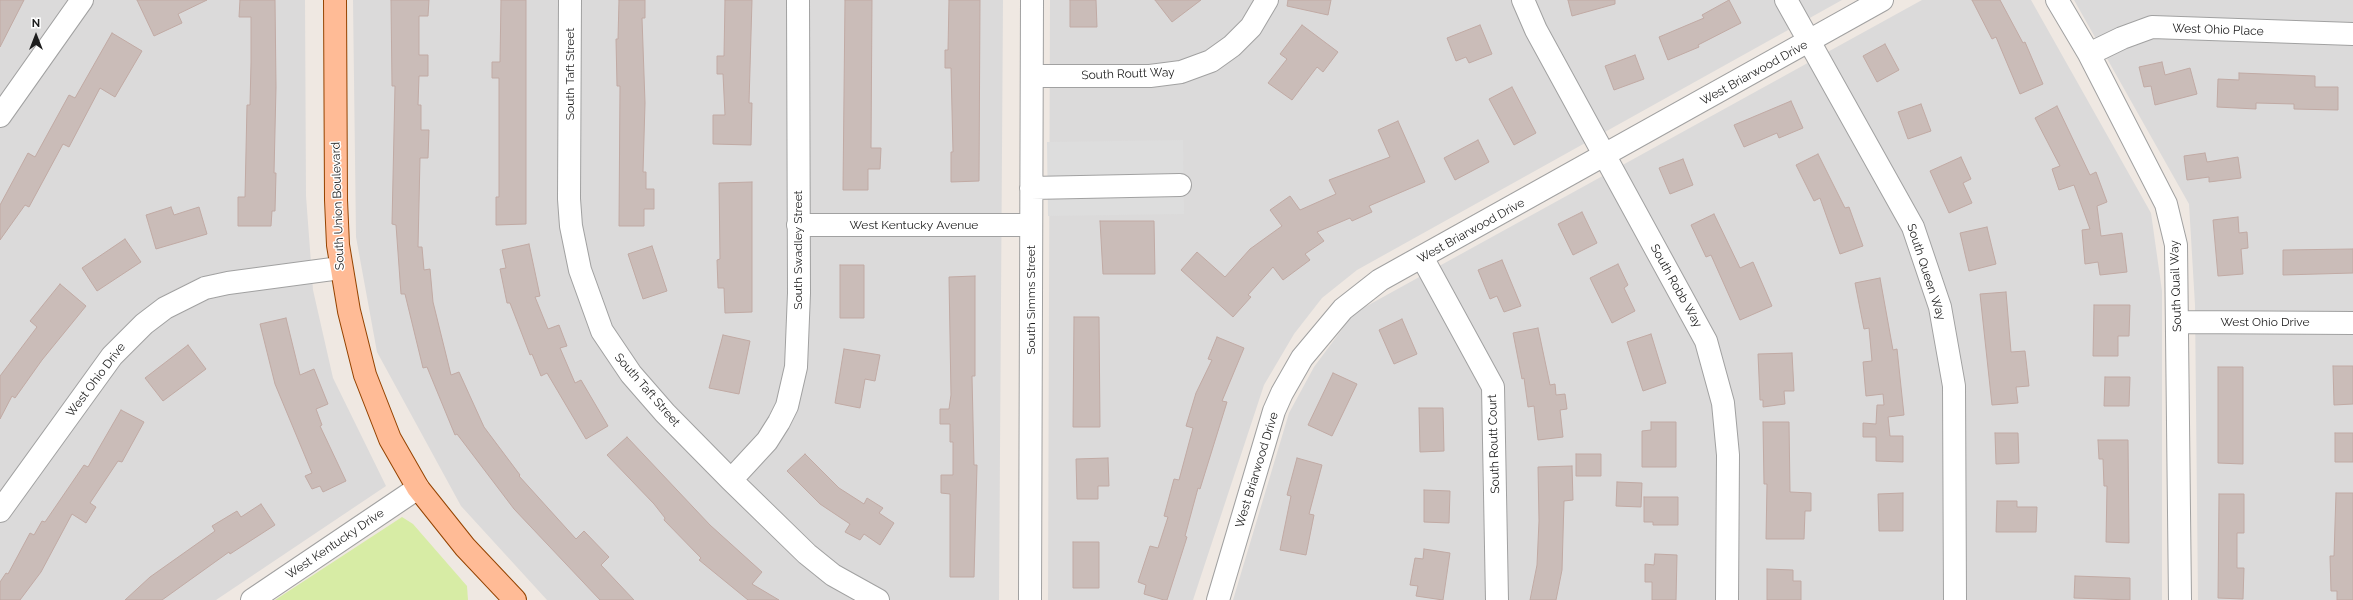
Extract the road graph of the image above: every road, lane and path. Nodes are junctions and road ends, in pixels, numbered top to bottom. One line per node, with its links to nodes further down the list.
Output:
1 (82, 0): 15 (street)
2 (335, 0): 22 (main road, South Union Boulevard)
3 (570, 0): 25 (street, South Taft Street)
4 (798, 0): 19 (street, South Swadley Street)
5 (1032, 0): 14 (street, South Simms Street)
6 (1267, 0): 14 (street, South Routt Way)
7 (1523, 0): 16 (street, South Robb Way)
8 (1786, 0): 12 (street, South Queen Way)
9 (1882, 0): 12 (street, West Briarwood Drive)
10 (2057, 0): 13 (street, South Quail Way)
11 (2353, 34): 13 (street, West Ohio Place)
12 (1808, 42): 16 (street, West Briarwood Drive); 35 (street, South Queen Way)
13 (2089, 54): 23 (street, South Quail Way)
14 (1032, 76): 18 (street, South Simms Street)
15 (0, 116)
16 (1605, 156): 21 (street, West Briarwood Drive); 34 (street, South Robb Way)
17 (1180, 185): 18 (street)
18 (1031, 188): 20 (street, South Simms Street)
19 (798, 225): 20 (street, West Kentucky Avenue); 25 (street, South Swadley Street)
20 (1031, 225): 31 (street, South Simms Street)
21 (1422, 257): 32 (street, West Briarwood Drive); 33 (street, South Routt Court)
22 (340, 268): 26 (main road, South Union Boulevard); 27 (street, West Ohio Drive)
23 (2177, 322): 24 (street, West Ohio Drive); 36 (street, South Quail Way)
24 (2353, 323)
25 (731, 480): 30 (street, South Taft Street)
26 (418, 488): 28 (main road, South Union Boulevard); 29 (street, West Kentucky Drive)
27 (0, 512)
28 (506, 597)
29 (252, 600)
30 (878, 600)
31 (1030, 600)
32 (1218, 600)
33 (1497, 600)
34 (1727, 600)
35 (1955, 600)
36 (2180, 600)

